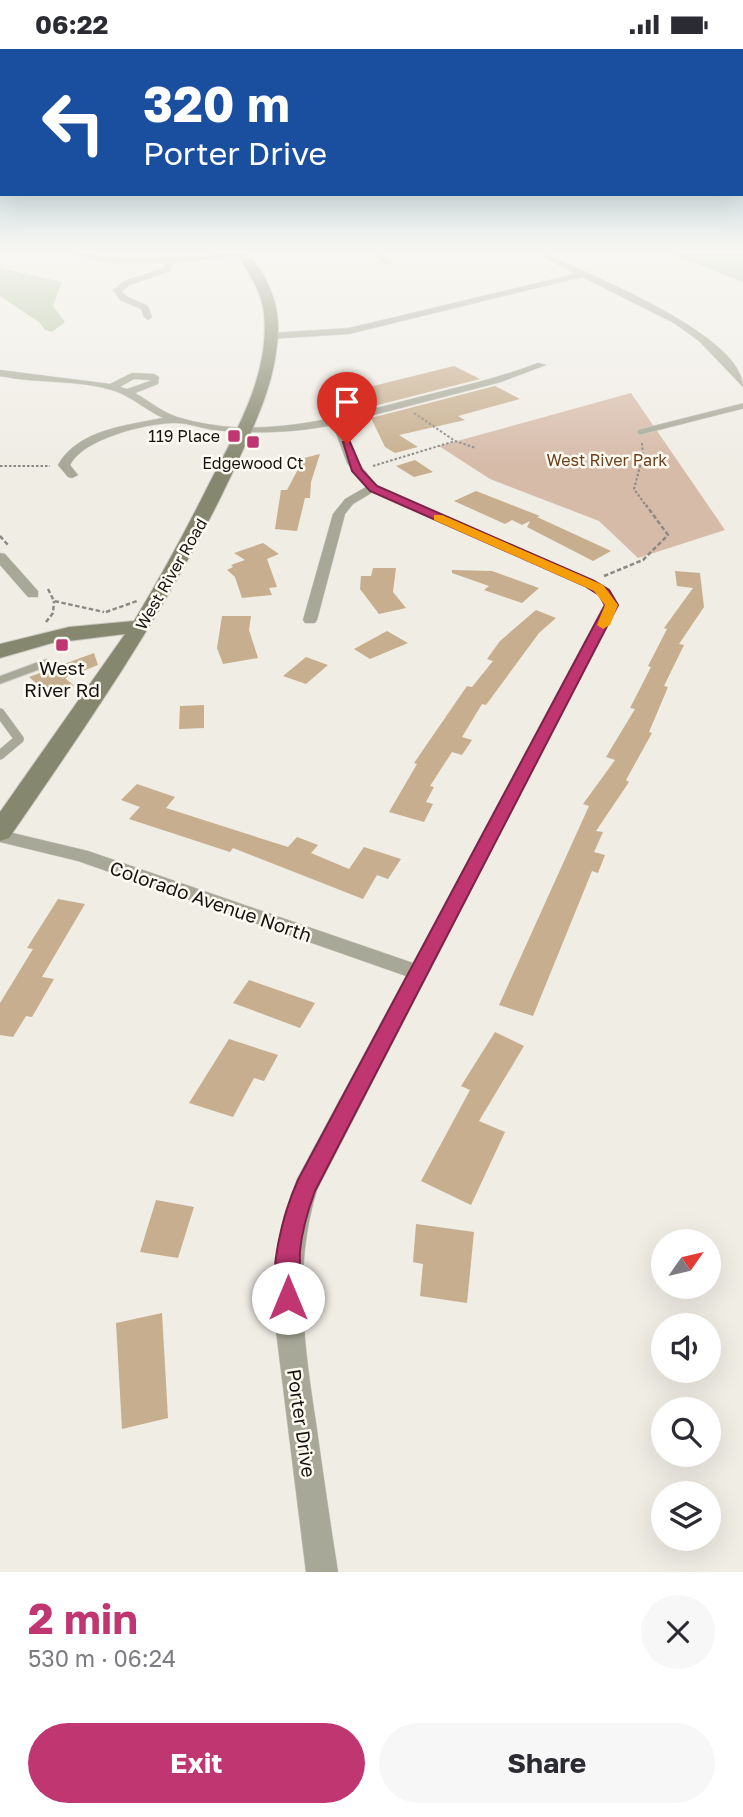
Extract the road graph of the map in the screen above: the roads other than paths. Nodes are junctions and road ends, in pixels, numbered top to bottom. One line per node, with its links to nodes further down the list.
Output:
1 (270, 323): 4 (main road, West River Road)
2 (382, 323): 4 (street)
3 (680, 323): 8 (street)
4 (270, 336): 15 (main road, West River Road)
5 (541, 365): 14 (street)
6 (0, 373): 7 (street)
7 (24, 379): 9 (street); 10 (street)
8 (743, 384)
9 (8, 386)
10 (112, 387): 11 (street); 11 (street)
11 (130, 392): 13 (street)
12 (743, 406): 16 (lane)
13 (174, 419): 15 (street); 17 (street)
14 (337, 421): 15 (street); 18 (street, Porter Drive)
15 (247, 427): 22 (main road, West River Road)
16 (640, 432)
17 (72, 475)
18 (373, 488): 21 (street); 29 (street, Porter Drive)
19 (5, 552): 20 (street)
20 (33, 594)
21 (310, 620)
22 (140, 627): 23 (main road); 28 (main road, West River Road)
23 (0, 652)
24 (46, 663): 25 (lane)
25 (0, 680)
26 (0, 713): 27 (lane)
27 (0, 755)
28 (0, 834): 29 (street, Colorado Avenue North)
29 (419, 973): 30 (street, Porter Drive)
30 (322, 1572)

